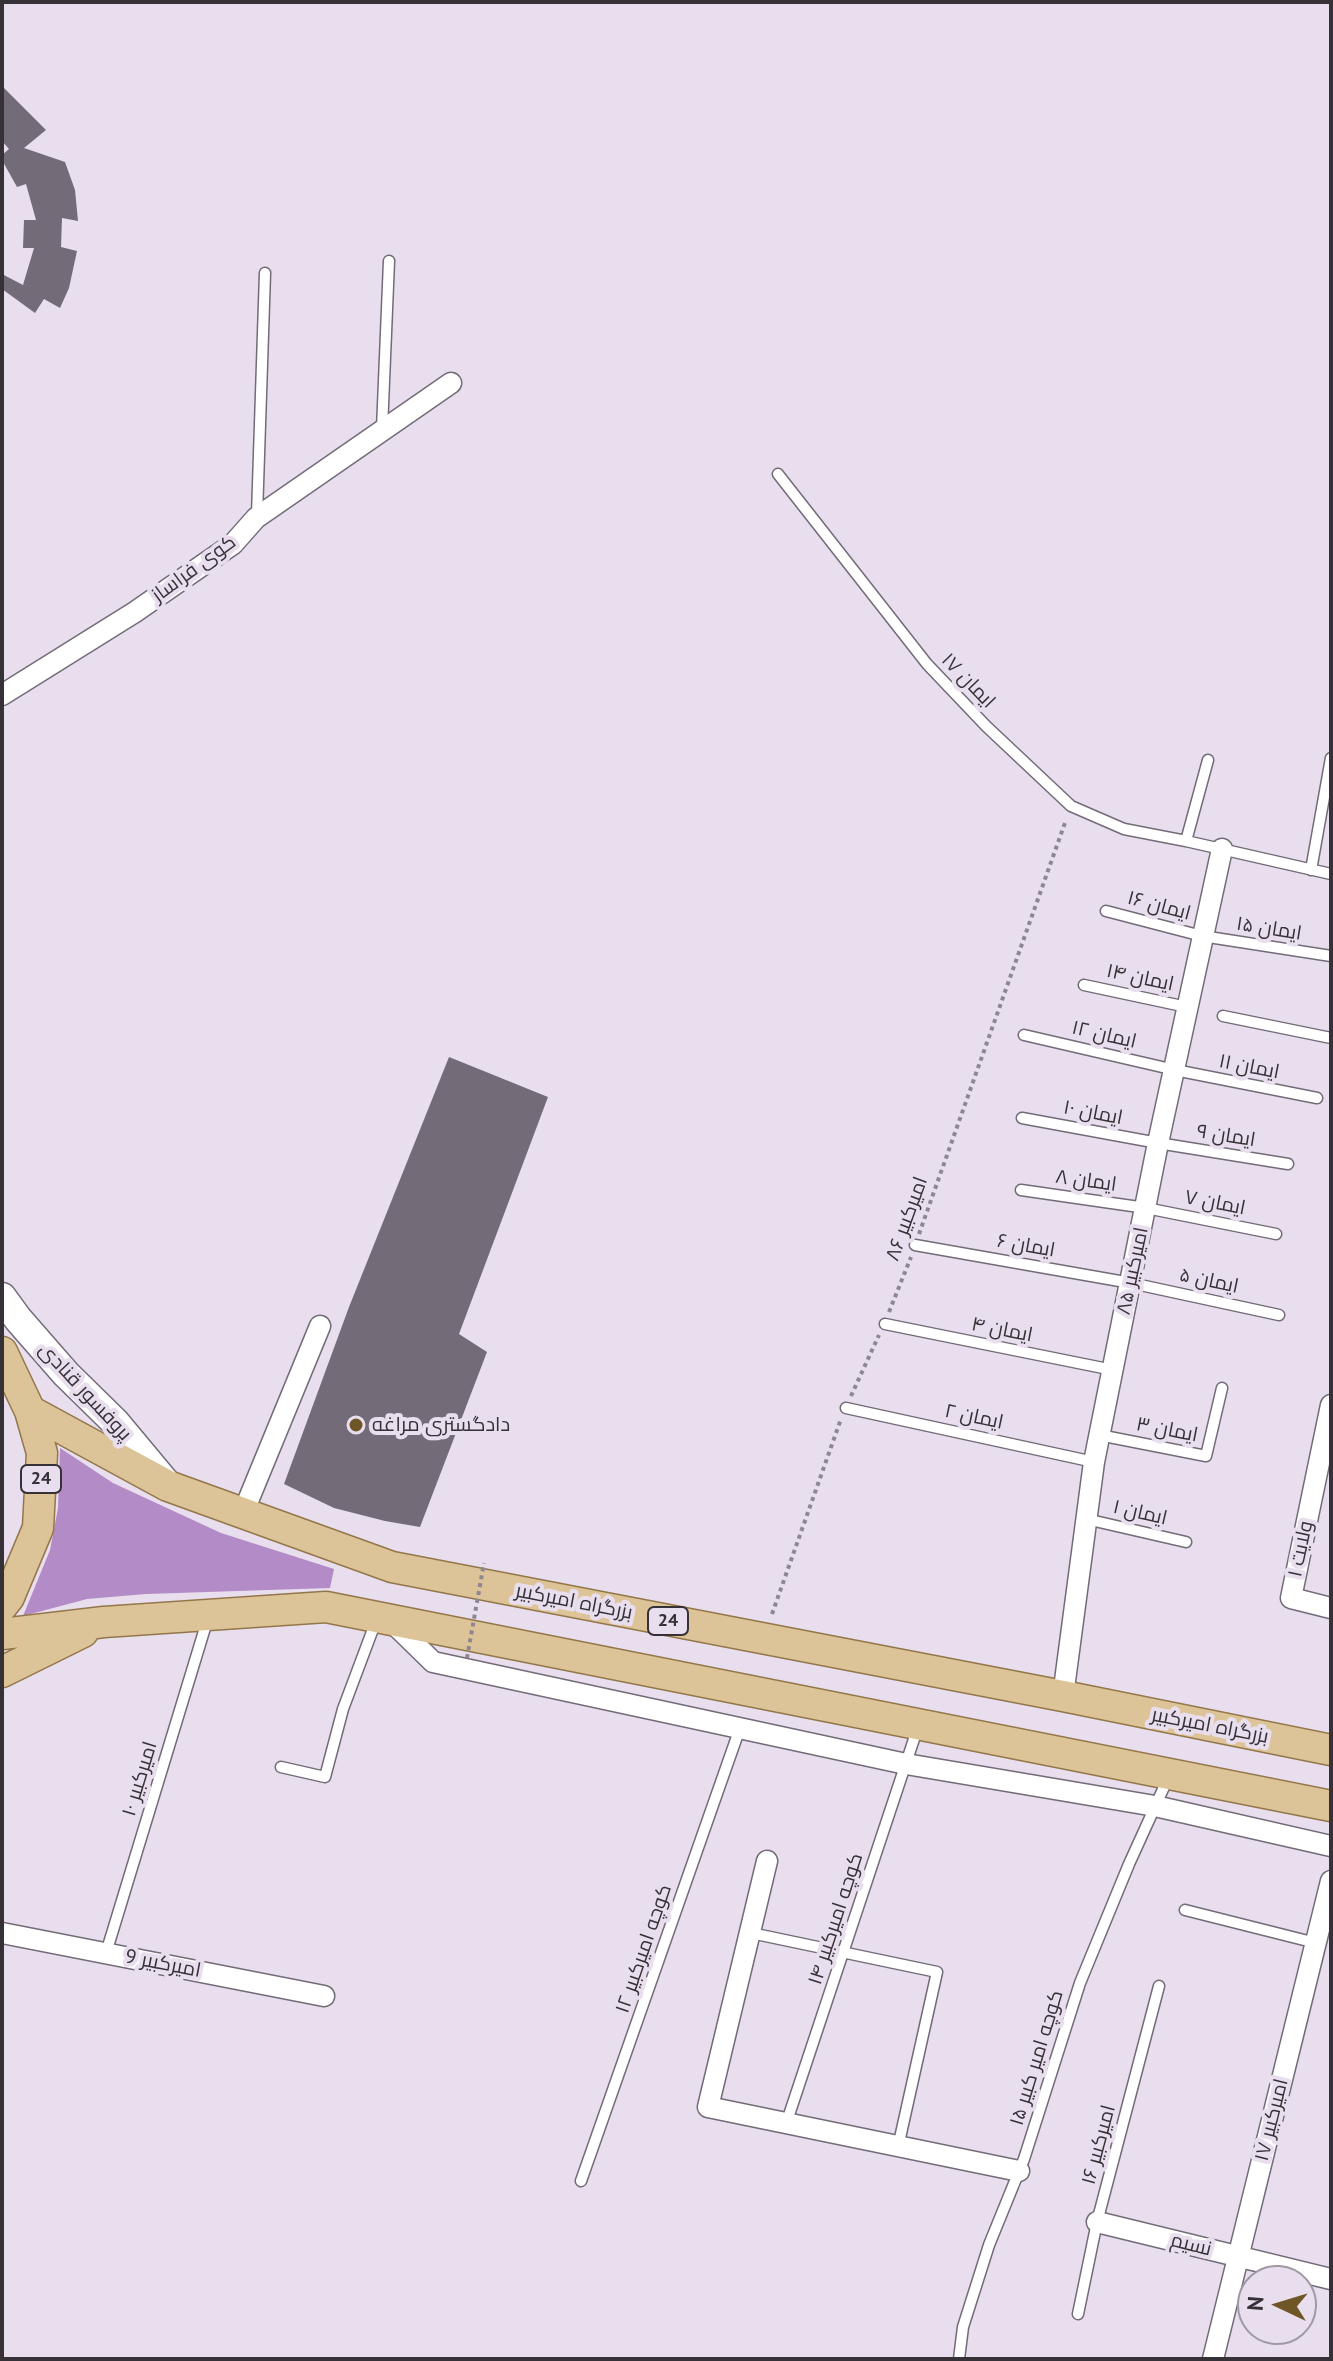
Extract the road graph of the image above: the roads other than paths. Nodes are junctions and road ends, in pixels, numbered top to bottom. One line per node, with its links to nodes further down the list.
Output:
1 (389, 261): 4 (lane)
2 (265, 273): 6 (lane)
3 (451, 383): 4 (street, کوی فراساز)
4 (382, 431): 6 (street, کوی فراساز)
5 (778, 474): 10 (lane, ایمان ۱۷)
6 (256, 518): 7 (street, کوی فراساز)
7 (2, 695)
8 (1331, 758): 12 (lane)
9 (1208, 760): 10 (lane)
10 (1186, 841): 11 (lane, ایمان ۱۷)
11 (1222, 849): 12 (lane, ایمان ۱۷); 15 (street, امیرکبیر ۸۵)
12 (1311, 870): 13 (lane, ایمان ۱۷)
13 (1331, 874)
14 (1106, 911): 15 (lane, ایمان ۱۶)
15 (1202, 936): 16 (lane, ایمان ۱۵); 18 (street, امیرکبیر ۸۵)
16 (1331, 956)
17 (1084, 985): 18 (lane, ایمان ۱۴)
18 (1187, 1007): 22 (street, امیرکبیر ۸۵)
19 (1223, 1016): 21 (lane)
20 (1024, 1035): 22 (lane, ایمان ۱۲)
21 (1331, 1038)
22 (1175, 1070): 23 (lane, ایمان ۱۱); 25 (street, امیرکبیر ۸۵)
23 (1317, 1098)
24 (1022, 1118): 25 (lane, ایمان ۱۰)
25 (1158, 1143): 26 (lane, ایمان ۹); 28 (street, امیرکبیر ۸۵)
26 (1288, 1164)
27 (1021, 1190): 28 (lane, ایمان ۸)
28 (1146, 1208): 29 (lane, ایمان ۷); 31 (street, امیرکبیر ۸۵)
29 (1276, 1234)
30 (915, 1245): 31 (lane, ایمان ۶)
31 (1131, 1283): 33 (lane, ایمان ۵); 37 (street, امیرکبیر ۸۵)
32 (2, 1297): 44 (main road, پروفسور قنادی)
33 (1279, 1315)
34 (885, 1324): 37 (lane, ایمان ۴)
35 (320, 1326): 45 (street)
36 (2, 1352): 41 (main road, 24)
37 (1113, 1370): 42 (street, امیرکبیر ۸۵)
38 (1222, 1388): 42 (lane, ایمان ۳)
39 (1331, 1405): 49 (street, ولایت ۱)
40 (846, 1408): 43 (lane, ایمان ۲)
41 (30, 1411): 44 (main road, بزرگراه امیرکبیر / 24); 48 (main road, 24)
42 (1099, 1435): 43 (street, امیرکبیر ۸۵)
43 (1094, 1462): 46 (street, امیرکبیر ۸۵)
44 (168, 1486): 45 (main road, بزرگراه امیرکبیر / 24)
45 (243, 1513): 55 (main road, بزرگراه امیرکبیر / 24)
46 (1086, 1519): 47 (lane, ایمان ۱); 55 (street, امیرکبیر ۸۵)
47 (1186, 1542)
48 (2, 1606)
49 (1331, 1608)
50 (209, 1616): 51 (main road); 52 (main road); 72 (lane, امیرکبیر ۱۰)
51 (384, 1618): 56 (main road); 57 (street); 60 (lane)
52 (104, 1622): 53 (main road); 54 (main road)
53 (2, 1634)
54 (2, 1672)
55 (1063, 1696): 58 (main road, بزرگراه امیرکبیر / 24)
56 (919, 1724): 59 (lane, کوچه امیرکبیر ۱۴); 61 (main road)
57 (740, 1728): 59 (street); 78 (lane, کوچه امیرکبیر ۱۲)
58 (1331, 1750)
59 (906, 1764): 62 (street); 71 (lane, کوچه امیرکبیر ۱۴)
60 (281, 1767)
61 (1170, 1774): 62 (lane, کوچه امیر کبیر ۱۵); 63 (main road)
62 (1155, 1806): 64 (street); 77 (lane, کوچه امیر کبیر ۱۵)
63 (1331, 1806)
64 (1331, 1846)
65 (767, 1861): 69 (street)
66 (1331, 1881): 70 (street, امیرکبیر ۱۷)
67 (1185, 1910): 70 (lane)
68 (2, 1933): 72 (street, امیرکبیر 9)
69 (751, 1933): 71 (lane); 75 (street)
70 (1316, 1943): 80 (street, امیرکبیر ۱۷)
71 (844, 1952): 75 (lane, کوچه امیرکبیر ۱۴); 76 (lane)
72 (106, 1953): 74 (street, امیرکبیر 9)
73 (1159, 1986): 79 (lane, امیرکبیر ۱۶)
74 (324, 1996)
75 (786, 2124): 76 (street)
76 (898, 2147): 77 (street)
77 (1019, 2171): 83 (lane, کوچه امیر کبیر ۱۵)
78 (581, 2181)
79 (1097, 2222): 80 (street, نسیم); 82 (lane, امیرکبیر ۱۶)
80 (1239, 2257): 81 (street, نسیم); 84 (street, امیرکبیر ۱۷)
81 (1331, 2279)
82 (1078, 2314)
83 (959, 2359)
84 (1213, 2359)

